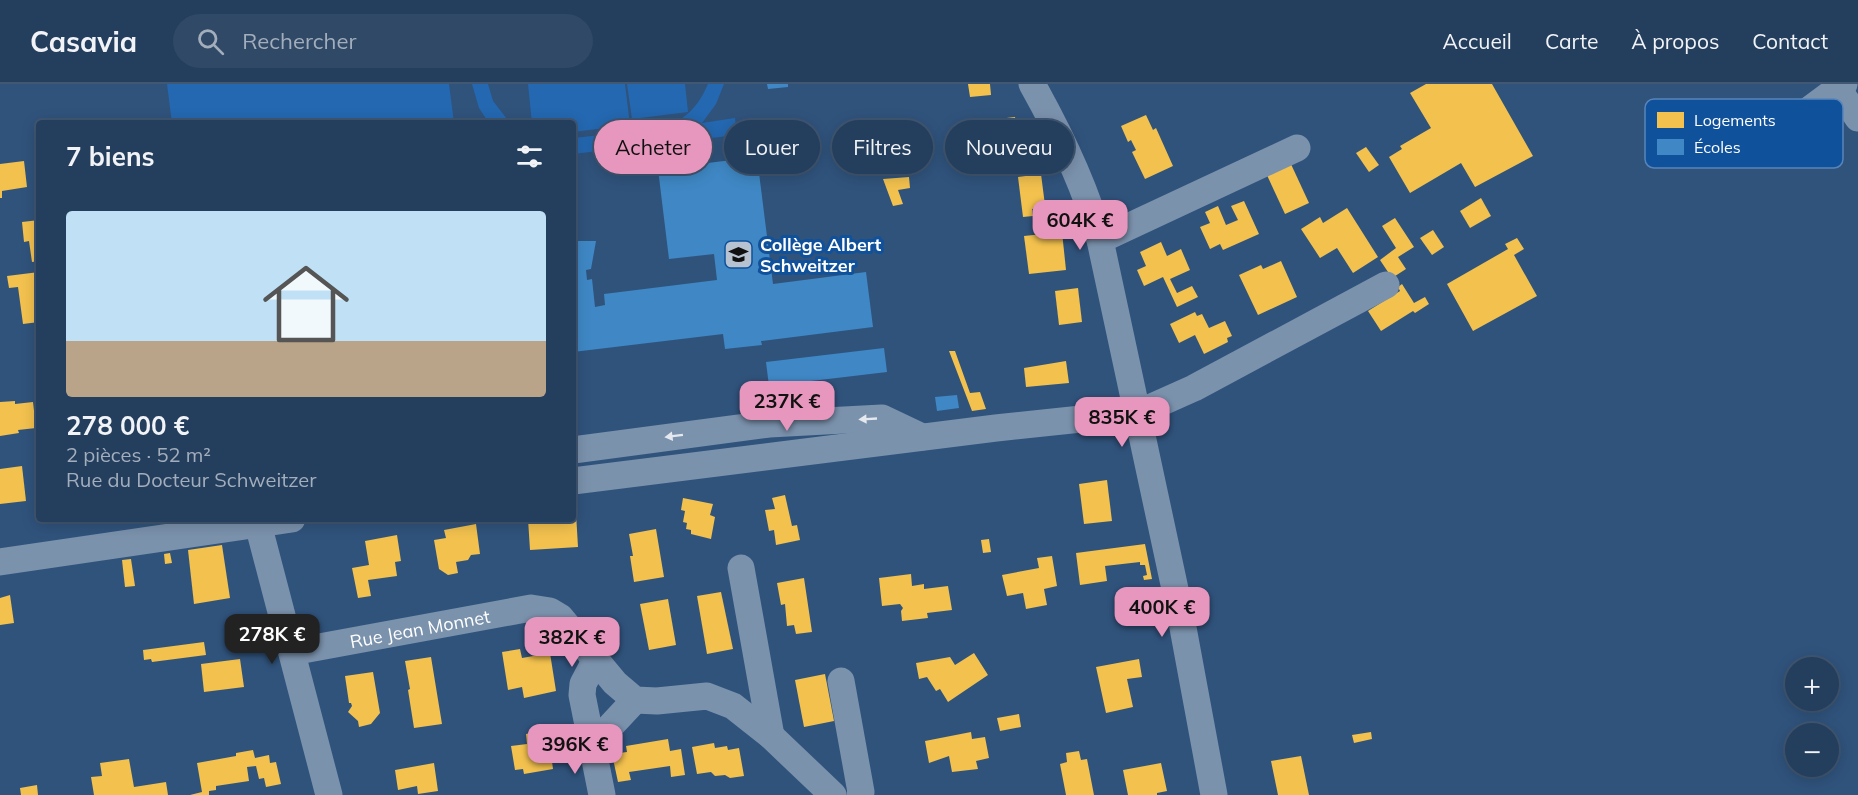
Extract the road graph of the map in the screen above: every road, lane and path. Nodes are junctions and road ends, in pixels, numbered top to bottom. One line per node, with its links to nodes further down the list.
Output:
1 (1032, 84): 6 (street)
2 (1841, 87): 3 (street); 4 (street)
3 (1824, 99)
4 (1858, 118)
5 (1297, 148): 6 (street)
6 (1100, 240): 8 (street)
7 (1386, 285): 8 (street)
8 (1138, 413): 9 (street); 27 (street)
9 (922, 437): 10 (street, one-way to 10); 11 (street)
10 (576, 450)
11 (576, 481)
12 (272, 522): 13 (street)
13 (258, 524): 14 (street); 17 (street)
14 (156, 529): 15 (street)
15 (0, 562)
16 (741, 568): 21 (street)
17 (292, 652): 18 (street, Rue Jean Monnet); 23 (street)
18 (596, 661): 20 (street, Rue Jean Monnet); 22 (street)
19 (841, 681): 26 (street)
20 (636, 700): 21 (street); 22 (street)
21 (771, 736): 25 (street)
22 (592, 746): 24 (street)
23 (329, 795)
24 (602, 795)
25 (833, 795)
26 (860, 795)
27 (1214, 795)

